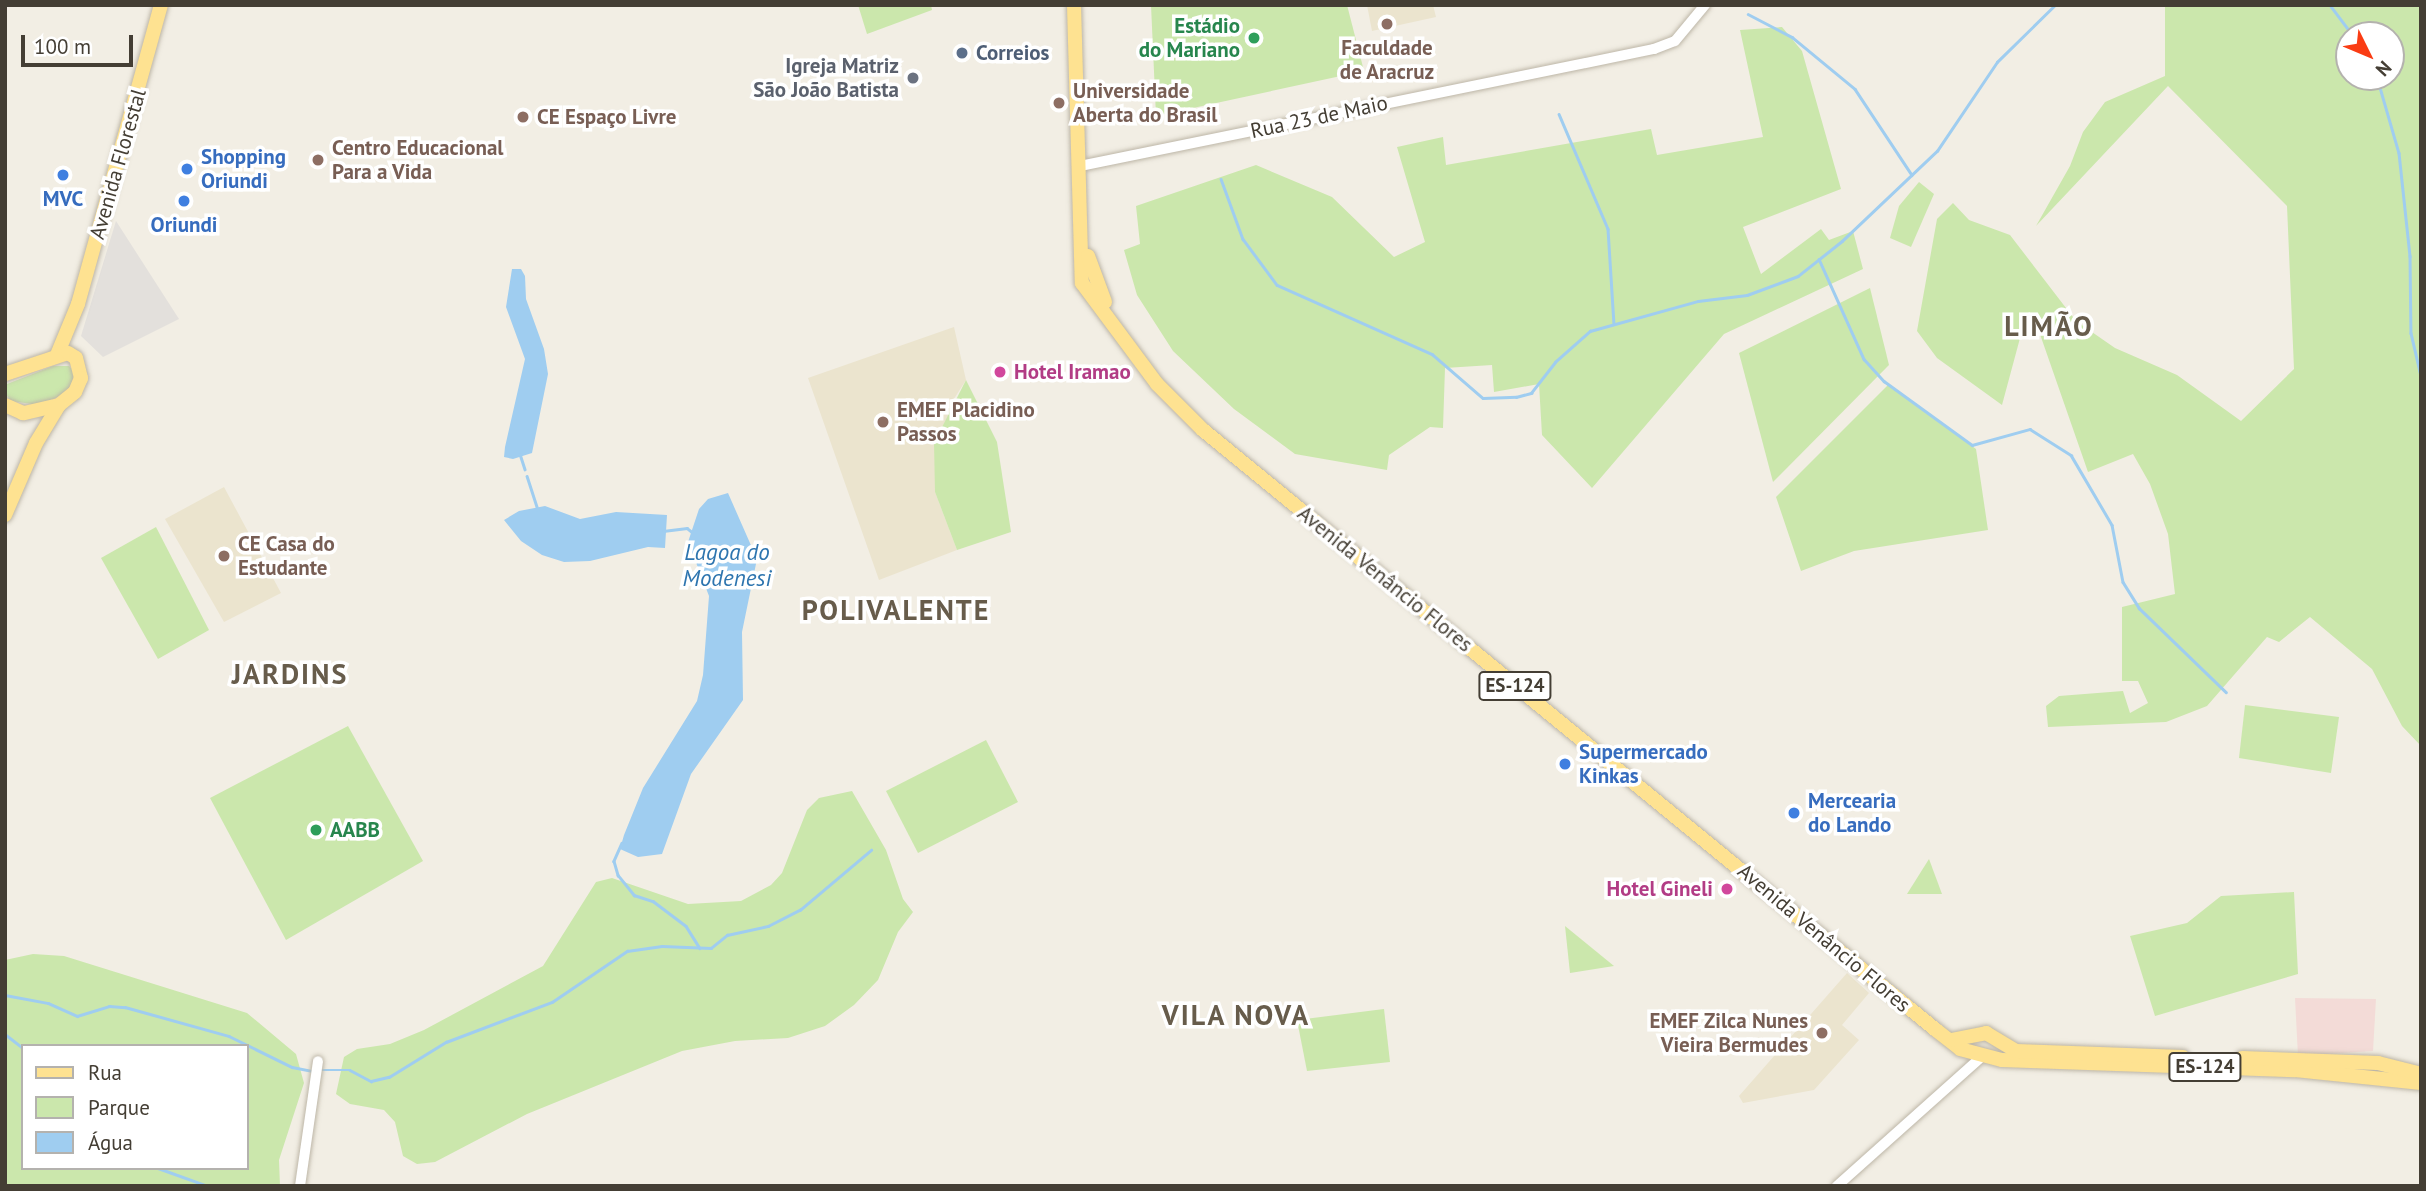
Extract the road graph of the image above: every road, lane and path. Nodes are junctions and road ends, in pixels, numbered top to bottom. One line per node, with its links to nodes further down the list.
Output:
1 (161, 5): 5 (main road, Avenida Florestal)
2 (1074, 5): 4 (main road, Avenida Venâncio Flores / ES-124)
3 (1705, 5): 4 (street, Rua 23 de Maio)
4 (1080, 166): 15 (main road, Avenida Venâncio Flores / ES-124)
5 (72, 323): 6 (main road); 7 (main road)
6 (57, 355): 7 (main road); 8 (main road)
7 (76, 358): 10 (main road)
8 (5, 373)
9 (5, 405): 11 (main road)
10 (59, 405): 11 (main road); 12 (main road)
11 (28, 412): 12 (main road)
12 (40, 438): 13 (main road)
13 (5, 514)
14 (1987, 1036): 15 (main road); 16 (main road); 16 (main road); 18 (main road, ES-124)
15 (1951, 1040): 16 (main road, Avenida Venâncio Flores / ES-124)
16 (1981, 1055): 19 (main road, Avenida Venâncio Flores / ES-124); 21 (street)
17 (318, 1061): 20 (street)
18 (2421, 1073)
19 (2421, 1083)
20 (300, 1186)
21 (1837, 1186)

